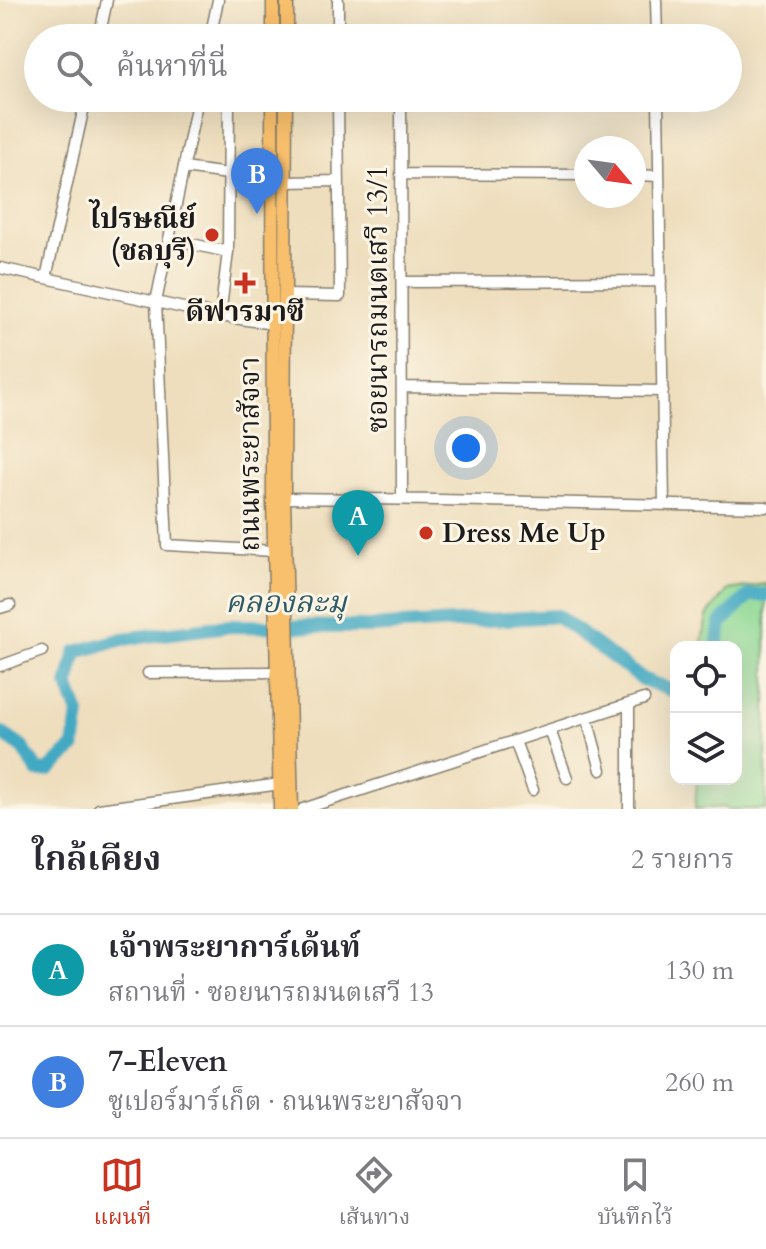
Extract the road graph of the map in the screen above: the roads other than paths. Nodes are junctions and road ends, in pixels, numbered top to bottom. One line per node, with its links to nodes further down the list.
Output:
1 (107, 0): 7 (street)
2 (218, 0): 8 (street)
3 (273, 0): 9 (main road)
4 (287, 0): 10 (main road)
5 (338, 0): 11 (street)
6 (656, 0): 12 (street)
7 (102, 24)
8 (213, 24)
9 (273, 24)
10 (287, 24)
11 (338, 24)
12 (657, 24)
13 (83, 112): 32 (street)
14 (195, 112): 21 (street)
15 (229, 112): 22 (street)
16 (272, 112): 38 (main road, ถนนพระยาสัจจา)
17 (286, 112): 28 (main road, ถนนพระยาสัจจา)
18 (338, 112): 27 (street)
19 (401, 112): 23 (street, ซอยนารถมนตเสวี 13/1)
20 (658, 112): 26 (street)
21 (184, 168): 22 (street); 29 (street)
22 (228, 174): 30 (street)
23 (401, 174): 24 (street); 34 (street, ซอยนารถมนตเสวี 13/1)
24 (574, 175)
25 (646, 175): 26 (street)
26 (659, 176): 33 (street)
27 (339, 181): 28 (street); 35 (street)
28 (286, 182): 35 (main road, ถนนพระยาสัจจา)
29 (169, 239): 30 (street); 36 (street)
30 (228, 252): 37 (street)
31 (0, 268): 32 (street)
32 (46, 278): 36 (street)
33 (661, 281): 34 (street); 40 (street)
34 (402, 282): 39 (street, ซอยนารถมนตเสวี 13/1)
35 (285, 295): 41 (main road, ถนนพระยาสัจจา)
36 (156, 302): 37 (street); 45 (street)
37 (220, 316): 38 (street)
38 (273, 324): 45 (main road, ถนนพระยาสัจจา)
39 (402, 387): 40 (street); 42 (street, ซอยนารถมนตเสวี 13/1)
40 (663, 391): 43 (street)
41 (284, 498): 42 (street); 46 (main road, ถนนพระยาสัจจา)
42 (402, 499): 43 (street)
43 (664, 505): 44 (street)
44 (766, 507)
45 (274, 551): 46 (main road, ถนนพระยาสัจจา)
46 (282, 621): 47 (main road, ถนนพระยาสัจจา)
47 (282, 642): 50 (main road, ถนนพระยาสัจจา); 63 (main road, ถนนพระยาสัจจา)
48 (42, 651): 49 (street)
49 (0, 666)
50 (277, 672): 51 (street); 59 (main road, ถนนพระยาสัจจา)
51 (148, 673)
52 (644, 699): 53 (street)
53 (629, 705): 54 (street); 65 (street)
54 (587, 718): 55 (street); 57 (street)
55 (550, 730): 56 (street); 58 (street)
56 (515, 741): 60 (street); 64 (street)
57 (601, 770)
58 (567, 778)
59 (280, 784): 61 (street); 62 (main road, ถนนพระยาสัจจา)
60 (533, 790)
61 (99, 809)
62 (280, 809)
63 (292, 809)
64 (303, 809)
65 (629, 809)

